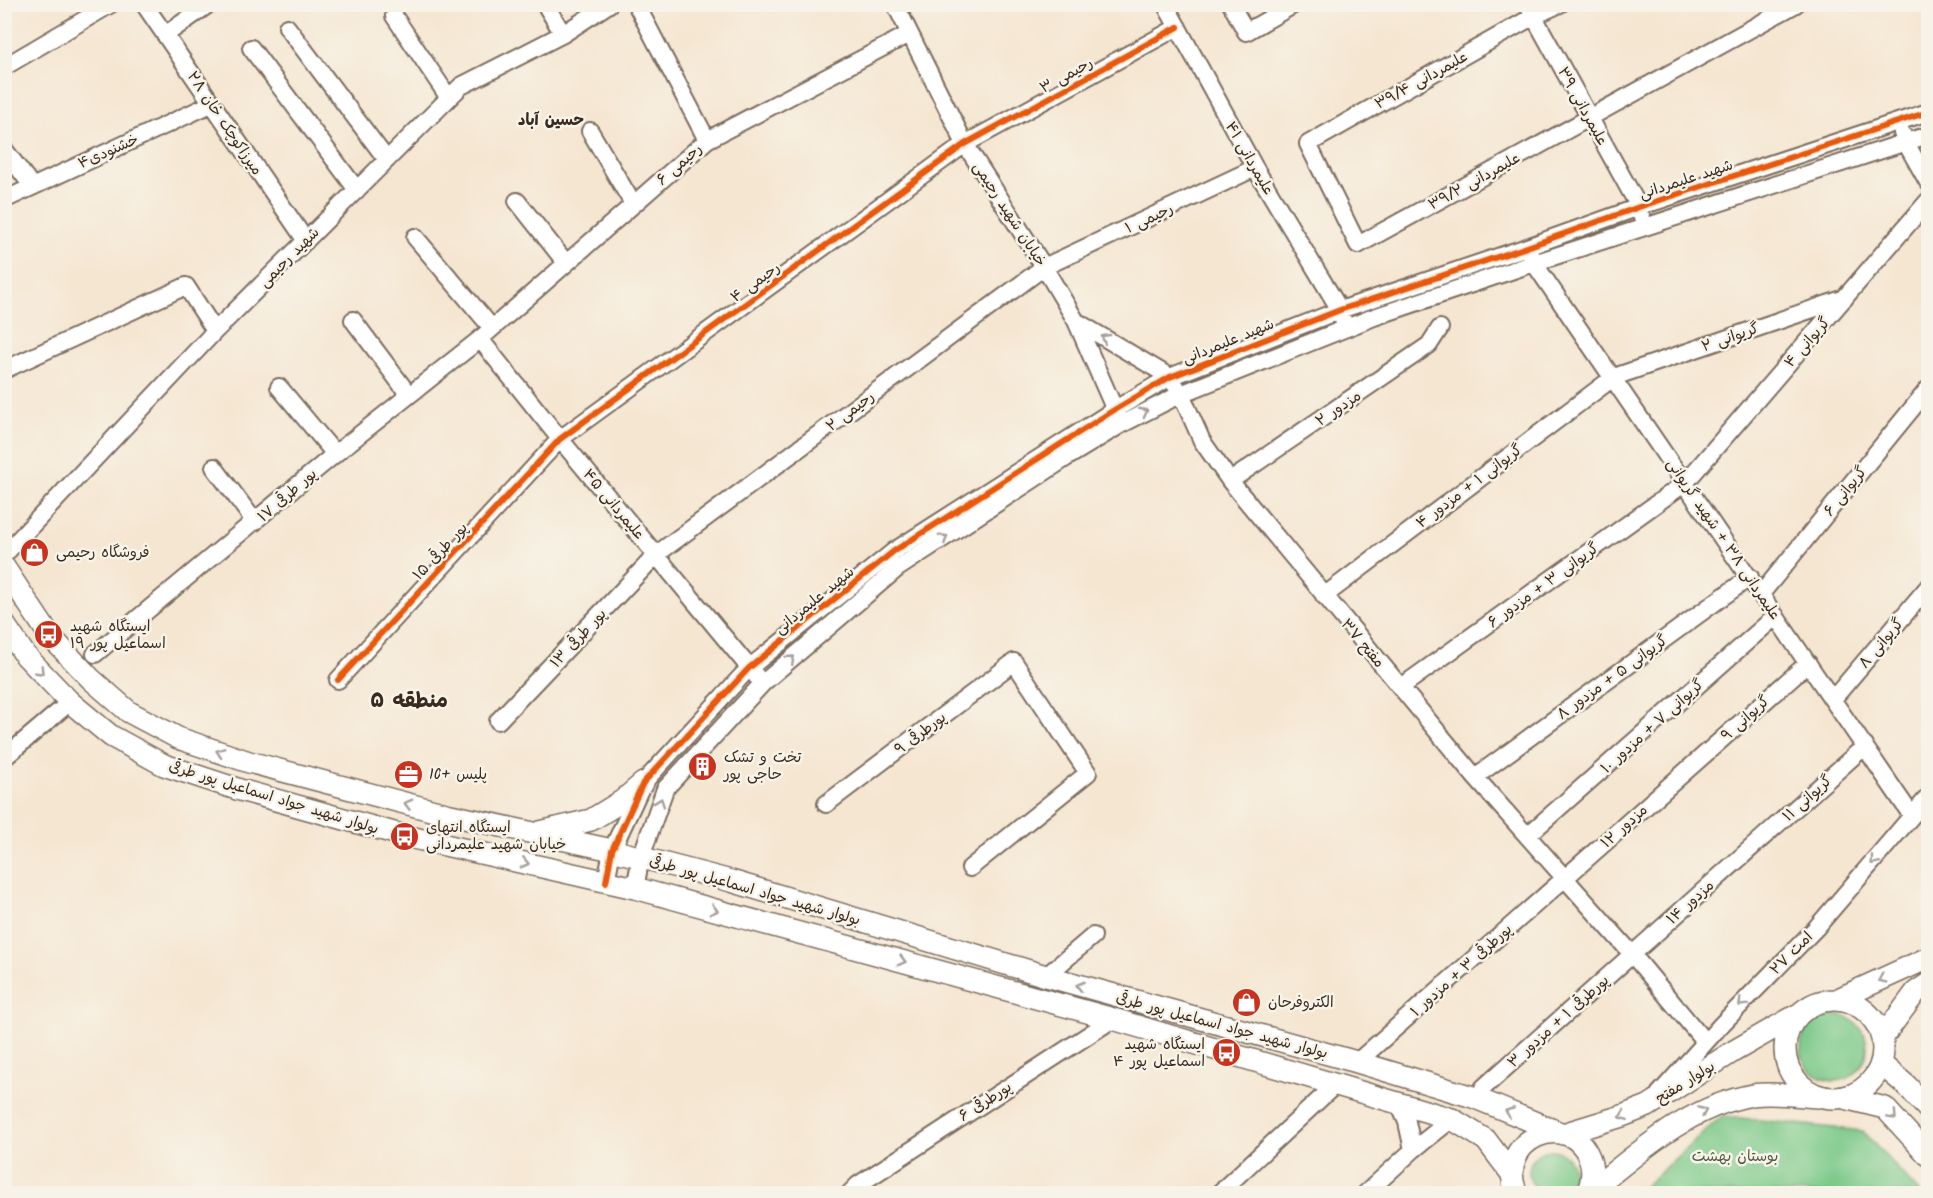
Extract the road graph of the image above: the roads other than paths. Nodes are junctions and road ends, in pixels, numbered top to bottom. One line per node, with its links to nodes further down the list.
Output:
1 (111, 4): 21 (street)
2 (144, 4): 19 (street, میرزاکوچک خان ۲۸)
3 (209, 4): 19 (street)
4 (545, 4): 17 (street)
5 (609, 4): 17 (street, شهید رحیمی)
6 (636, 4): 29 (street)
7 (895, 4): 18 (street, خیابان شهید رحیمی)
8 (1165, 4): 16 (street, علیمردانی ۴۱)
9 (1231, 4): 10 (street)
10 (1295, 4)
11 (1560, 4): 13 (street, علیمردانی ۳۹/۴)
12 (1796, 4): 25 (street, علیمردانی ۳۹/۲)
13 (1531, 10): 25 (street, علیمردانی ۳۹); 46 (street, علیمردانی ۳۹/۴)
14 (394, 16): 22 (street)
15 (287, 27): 33 (street)
16 (1178, 27): 31 (street, رحیمی ۳); 34 (street, علیمردانی ۴۱)
17 (564, 34): 22 (street, شهید رحیمی)
18 (909, 34): 29 (street, رحیمی ۶); 31 (street, خیابان شهید رحیمی)
19 (165, 35): 23 (street, میرزاکوچک خان ۲۸)
20 (251, 48): 37 (street)
21 (4, 67)
22 (449, 98): 33 (street, شهید رحیمی)
23 (212, 104): 36 (street, خشنودی۴); 45 (street, میرزاکوچک خان ۲۸)
24 (1929, 112): 26 (street, شهید علیمردانی)
25 (1589, 118): 42 (street, علیمردانی ۳۹); 46 (street, علیمردانی ۳۹/۲)
26 (1898, 122): 30 (street); 42 (street, شهید علیمردانی)
27 (590, 131): 41 (street)
28 (1929, 135): 30 (street, شهید علیمردانی)
29 (707, 140): 41 (street, رحیمی ۶)
30 (1906, 143): 35 (street); 43 (street, شهید علیمردانی)
31 (965, 144): 50 (street, خیابان شهید رحیمی); 67 (street, رحیمی ۴)
32 (4, 149): 36 (street)
33 (387, 160): 37 (street, شهید رحیمی)
34 (1255, 168): 50 (street, رحیمی ۱); 52 (street, علیمردانی ۴۱)
35 (1929, 182)
36 (32, 186): 38 (street, خشنودی۴)
37 (357, 190): 45 (street, شهید رحیمی)
38 (4, 200)
39 (517, 201): 48 (street)
40 (1929, 201): 51 (street, گریوانی ۴)
41 (633, 204): 48 (street, رحیمی ۶)
42 (1639, 207): 43 (street, علیمردانی ۳۹); 47 (street, شهید علیمردانی)
43 (1644, 227): 49 (street, شهید علیمردانی)
44 (416, 237): 58 (street, علیمردانی ۴۵)
45 (306, 241): 57 (street, شهید رحیمی)
46 (1358, 245)
47 (1527, 247): 49 (street, علیمردانی ۳۸ + شهید گریوانی); 52 (street, شهید علیمردانی)
48 (566, 262): 58 (street, رحیمی ۶)
49 (1534, 263): 56 (street, شهید علیمردانی); 61 (street, علیمردانی ۳۸ + شهید گریوانی)
50 (1044, 267): 54 (street, خیابان شهید رحیمی); 73 (street, رحیمی ۲)
51 (1845, 297): 61 (street, گریوانی ۲); 71 (street, گریوانی ۴)
52 (1340, 310): 56 (street, علیمردانی ۴۱); 60 (street, شهید علیمردانی)
53 (353, 320): 65 (street)
54 (1076, 321): 60 (street, one-way to 54); 66 (street, خیابان شهید رحیمی)
55 (1440, 328): 70 (street, مزدور ۲)
56 (1346, 329): 64 (street, شهید علیمردانی)
57 (215, 331): 59 (street); 74 (street, شهید رحیمی)
58 (486, 334): 65 (street, پور طرقی ۱۷); 67 (street, علیمردانی ۴۵)
59 (4, 370)
60 (1170, 377): 64 (street, مفتح ۳۷); 66 (street, شهید علیمردانی)
61 (1614, 377): 71 (street, علیمردانی ۳۸ + شهید گریوانی); 79 (street, گریوانی ۱ + مزدور ۴)
62 (279, 387): 68 (street)
63 (1929, 389): 78 (street, گریوانی ۶)
64 (1181, 394): 66 (street, شهید علیمردانی, one-way to 64); 70 (street, مفتح ۳۷)
65 (409, 395): 68 (street, پور طرقی ۱۷)
66 (1118, 417): 84 (street, شهید علیمردانی); 86 (street, شهید علیمردانی, one-way to 66)
67 (560, 439): 73 (street, علیمردانی ۴۵); 85 (street, پور طرقی ۱۵)
68 (335, 454): 72 (street, پور طرقی ۱۷)
69 (214, 467): 72 (street)
70 (1230, 481): 79 (street, مفتح ۳۷)
71 (1685, 483): 76 (street, علیمردانی ۳۸ + شهید گریوانی); 87 (street, گریوانی ۳ + مزدور ۶)
72 (255, 522): 82 (street, پور طرقی ۱۷)
73 (657, 554): 84 (street, علیمردانی ۴۵); 90 (street, پور طرقی ۱۳)
74 (4, 555)
75 (4, 567): 99 (main road, بولوار شهید جواد اسماعیل پور طرقی, one-way to 75)
76 (1750, 578): 78 (street, علیمردانی ۳۸ + شهید گریوانی); 94 (street, گریوانی ۵ + مزدور ۸)
77 (1929, 587): 88 (street, گریوانی ۸)
78 (1761, 594): 80 (street, علیمردانی ۳۸ + شهید گریوانی)
79 (1324, 596): 87 (street, مفتح ۳۷)
80 (1776, 616): 83 (street, علیمردانی ۳۸ + شهید گریوانی); 100 (street, گریوانی ۷ + مزدور ۱۰)
81 (4, 624): 89 (main road, بولوار شهید جواد اسماعیل پور طرقی, one-way to 89)
82 (95, 654)
83 (1808, 663): 88 (street, علیمردانی ۳۸ + شهید گریوانی); 93 (street, گریوانی ۹)
84 (749, 668): 86 (street, علیمردانی ۴۵); 95 (street, شهید علیمردانی)
85 (338, 680)
86 (763, 684): 103 (street, شهید علیمردانی, one-way to 86)
87 (1401, 687): 94 (street, مفتح ۳۷)
88 (1833, 699): 91 (street, علیمردانی ۳۸ + شهید گریوانی)
89 (70, 702): 92 (street); 106 (main road, بولوار شهید جواد اسماعیل پور طرقی, one-way to 106)
90 (498, 722)
91 (1865, 746): 98 (street, علیمردانی ۳۸ + شهید گریوانی); 102 (street, گریوانی ۱۱)
92 (4, 758)
93 (1683, 774): 105 (street, مزدور ۱۲)
94 (1475, 777): 100 (street, مفتح ۳۷)
95 (643, 783): 99 (main road); 101 (street, شهید علیمردانی)
96 (1929, 797): 98 (street, امت ۲۷)
97 (825, 804): 104 (street, پورطرقی ۹)
98 (1912, 816): 117 (street, امت ۲۷, one-way to 117)
99 (534, 834): 101 (main road, بولوار شهید جواد اسماعیل پور طرقی)
100 (1527, 836): 105 (street, مفتح ۳۷)
101 (612, 850): 103 (main road, بولوار شهید جواد اسماعیل پور طرقی); 106 (street, شهید علیمردانی)
102 (1749, 850): 109 (street, مزدور ۱۴)
103 (641, 857): 107 (street, شهید علیمردانی); 111 (main road, بولوار شهید جواد اسماعیل پور طرقی)
104 (970, 868)
105 (1565, 878): 109 (street, مفتح ۳۷); 118 (street, پورطرقی ۳ + مزدور ۱)
106 (606, 882): 107 (main road, بولوار شهید جواد اسماعیل پور طرقی)
107 (635, 888): 115 (main road, بولوار شهید جواد اسماعیل پور طرقی, one-way to 115)
108 (1093, 936): 111 (street)
109 (1632, 954): 117 (street, مفتح ۳۷); 121 (street, پورطرقی ۱ + مزدور ۳)
110 (1929, 958): 113 (main road, one-way to 113)
111 (1046, 976): 118 (main road, بولوار شهید جواد اسماعیل پور طرقی, one-way to 111)
112 (1929, 984): 116 (main road)
113 (1836, 1000): 114 (main road); 116 (main road)
114 (1800, 1013): 122 (main road); 125 (main road, بولوار مفتح)
115 (1113, 1019): 120 (main road, بولوار شهید جواد اسماعیل پور طرقی); 132 (street, پورطرقی ۶)
116 (1882, 1038): 119 (main road)
117 (1705, 1042): 125 (street, امت ۲۷)
118 (1357, 1062): 128 (main road, بولوار شهید جواد اسماعیل پور طرقی, one-way to 118)
119 (1881, 1064): 123 (main road); 126 (main road)
120 (1334, 1086): 124 (main road, بولوار شهید جواد اسماعیل پور طرقی); 133 (street)
121 (1483, 1088)
122 (1819, 1097): 123 (main road); 135 (main road, one-way to 122)
123 (1845, 1098): 130 (main road, one-way to 130)
124 (1399, 1104): 127 (main road, بولوار شهید جواد اسماعیل پور طرقی); 129 (street)
125 (1648, 1106): 128 (main road, بولوار مفتح, one-way to 128)
126 (1929, 1109)
127 (1452, 1119): 129 (street); 131 (main road, بولوار شهید جواد اسماعیل پور طرقی)
128 (1563, 1134): 131 (main road, بولوار مفتح); 135 (main road, بولوار شهید جواد اسماعیل پور طرقی)
129 (1413, 1150): 134 (street)
130 (1929, 1155)
131 (1512, 1186)
132 (858, 1191)
133 (1218, 1194)
134 (1365, 1194)
135 (1587, 1194)

